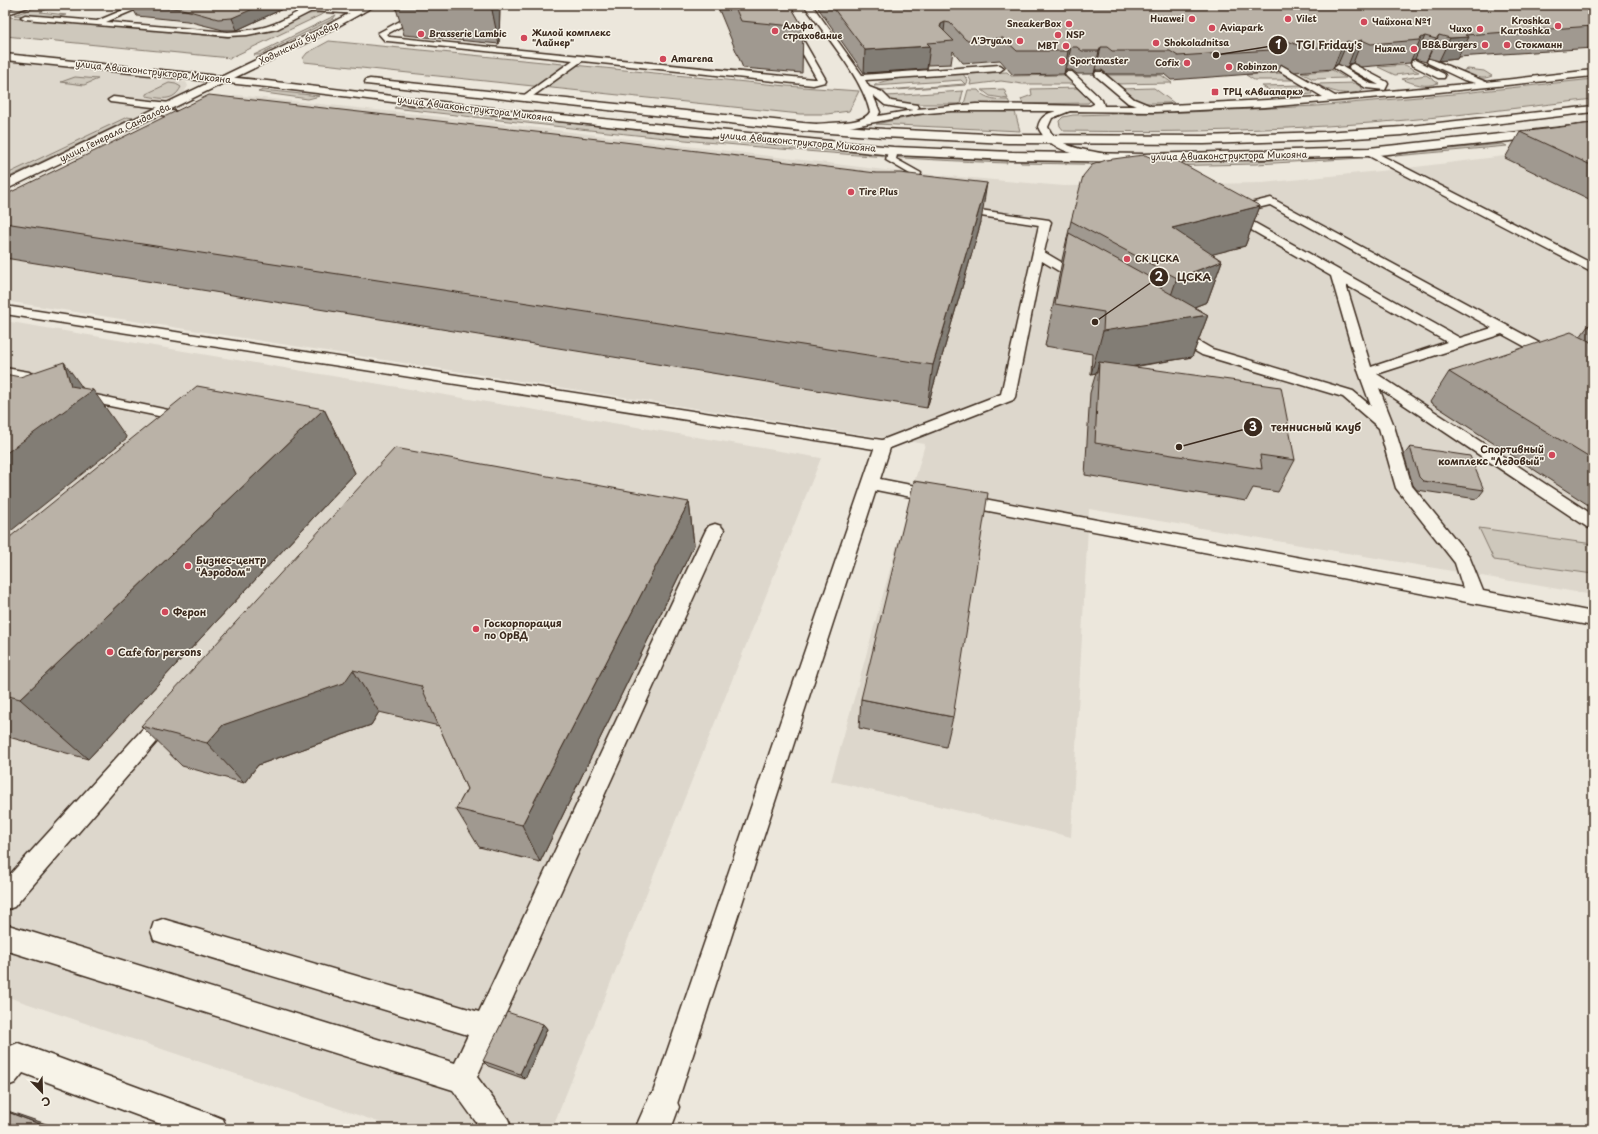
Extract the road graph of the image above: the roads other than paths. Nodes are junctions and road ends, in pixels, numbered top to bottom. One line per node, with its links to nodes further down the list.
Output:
1 (30, 5): 10 (lane)
2 (142, 5): 12 (lane)
3 (339, 5): 8 (lane)
4 (436, 5): 14 (lane)
5 (779, 5): 14 (lane)
6 (808, 5): 27 (lane)
7 (312, 6): 9 (lane); 12 (lane)
8 (370, 6): 9 (street, Ходынский бульвар)
9 (359, 12): 22 (street, Ходынский бульвар)
10 (5, 13)
11 (25, 17): 12 (lane)
12 (96, 22)
13 (5, 57): 29 (street, улица Авиаконструктора Микояна)
14 (580, 60): 40 (lane)
15 (1419, 62): 31 (lane); 32 (lane); 36 (lane); 37 (lane)
16 (1368, 66): 28 (lane)
17 (226, 67): 22 (street, улица Авиаконструктора Микояна)
18 (1353, 67): 34 (lane)
19 (1000, 68): 27 (lane)
20 (1281, 68): 41 (lane)
21 (1338, 68): 34 (lane)
22 (246, 69): 23 (street, улица Авиаконструктора Микояна); 29 (street, Ходынский бульвар)
23 (267, 71)
24 (1593, 73): 31 (lane)
25 (1069, 74): 47 (lane)
26 (1078, 74): 48 (lane)
27 (859, 78): 35 (lane)
28 (1390, 78)
29 (224, 80): 43 (street, улица Генерала Сандалова); 57 (street, улица Авиаконструктора Микояна)
30 (359, 80): 40 (street, улица Авиаконструктора Микояна)
31 (1501, 83): 32 (lane)
32 (1490, 84): 36 (lane)
33 (1403, 85): 38 (lane)
34 (1382, 88): 39 (lane)
35 (867, 89): 44 (lane); 53 (lane)
36 (1446, 89): 37 (lane)
37 (1434, 90): 38 (lane)
38 (1416, 92): 39 (lane)
39 (1394, 94): 41 (lane)
40 (526, 98): 54 (street, улица Авиаконструктора Микояна)
41 (1333, 99): 45 (lane)
42 (114, 100): 43 (lane)
43 (170, 106): 51 (street, улица Генерала Сандалова)
44 (950, 108): 46 (lane); 53 (lane)
45 (1156, 108): 49 (lane); 49 (lane)
46 (1075, 109): 47 (lane); 56 (lane)
47 (1086, 109): 48 (lane)
48 (1101, 109): 49 (lane)
49 (1144, 109)
50 (1593, 109): 56 (street, улица Авиаконструктора Микояна)
51 (158, 112): 52 (lane); 61 (street, улица Генерала Сандалова)
52 (205, 119)
53 (860, 122): 54 (lane)
54 (803, 127): 56 (street, улица Авиаконструктора Микояна)
55 (1593, 128): 58 (street, улица Авиаконструктора Микояна)
56 (1055, 140): 59 (lane)
57 (893, 151): 59 (street, улица Авиаконструктора Микояна); 60 (lane)
58 (1369, 152): 59 (street, улица Авиаконструктора Микояна); 64 (lane)
59 (1112, 157)
60 (913, 185)
61 (5, 186)
62 (951, 209): 63 (lane)
63 (1038, 254): 66 (lane); 75 (lane)
64 (1593, 269)
65 (1337, 274): 69 (lane); 70 (lane); 72 (lane)
66 (1092, 285)
67 (5, 310): 75 (lane)
68 (1160, 325): 74 (lane)
69 (1503, 329): 70 (lane); 73 (lane)
70 (1458, 343): 72 (lane)
71 (5, 372): 76 (lane)
72 (1366, 373): 74 (lane); 78 (lane)
73 (1593, 378)
74 (1386, 426): 80 (lane)
75 (883, 445): 77 (lane)
76 (187, 446)
77 (870, 483): 80 (lane); 89 (lane)
78 (1593, 523)
79 (715, 530): 86 (lane)
80 (1476, 597): 81 (lane)
81 (1593, 619)
82 (179, 704): 83 (lane)
83 (5, 898)
84 (163, 930): 86 (lane)
85 (5, 937): 88 (lane)
86 (486, 1027): 88 (lane)
87 (9, 1060): 90 (lane)
88 (462, 1079): 91 (lane)
89 (658, 1118)
90 (213, 1129)
91 (498, 1129)

